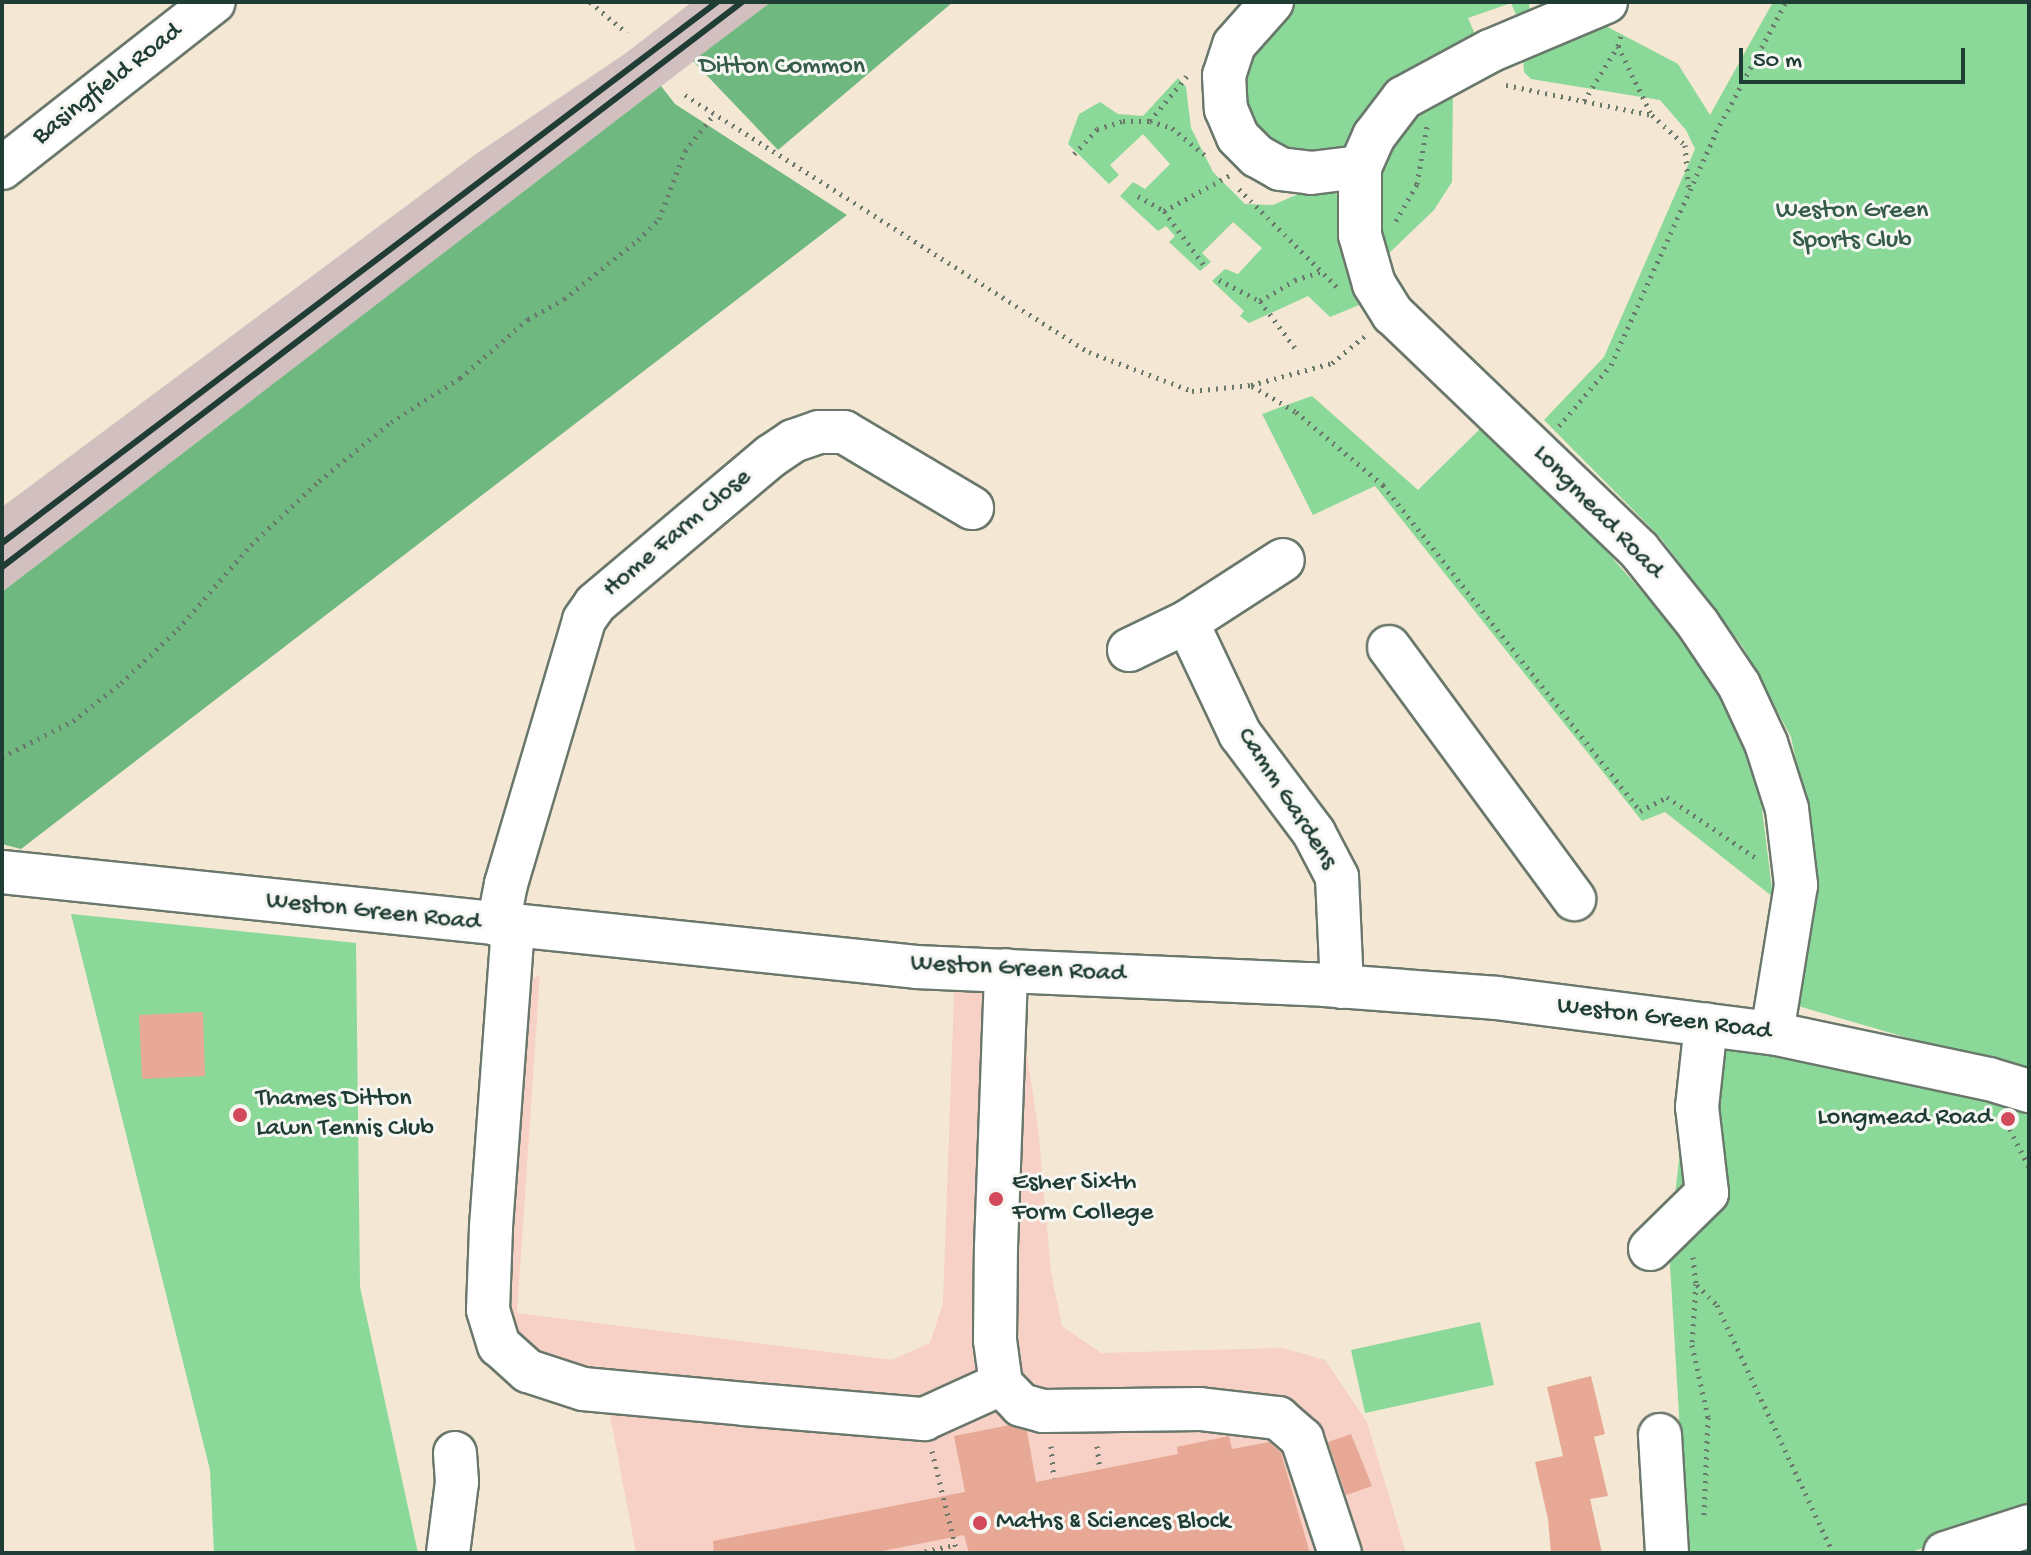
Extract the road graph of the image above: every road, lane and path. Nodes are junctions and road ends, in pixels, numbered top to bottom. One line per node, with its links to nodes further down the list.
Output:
1 (214, 2): 17 (street, Basingfield Road)
2 (590, 2): 7 (path)
3 (1272, 2): 16 (street)
4 (1786, 2): 20 (path)
5 (1616, 10): 6 (street, Longmead Road); 8 (path)
6 (1552, 13): 9 (street, Longmead Road)
7 (627, 33)
8 (1618, 46): 11 (path); 13 (path)
9 (1444, 75): 11 (path); 16 (street, Longmead Road); 25 (path)
10 (685, 95): 12 (path)
11 (1584, 101): 13 (path)
12 (715, 113): 30 (path); 37 (path)
13 (1652, 115): 20 (path)
14 (1074, 154): 15 (path)
15 (1210, 160)
16 (1360, 167): 25 (street, Longmead Road)
17 (2, 168)
18 (1219, 168): 19 (path)
19 (1227, 177): 22 (path); 24 (path)
20 (1689, 194): 31 (path)
21 (1138, 196): 22 (path)
22 (1164, 211): 23 (path)
23 (1204, 265)
24 (1322, 271): 25 (path); 27 (path)
25 (1353, 275): 28 (street, Longmead Road)
26 (1219, 280): 27 (path)
27 (1260, 301): 29 (path)
28 (1393, 314): 30 (path); 31 (street, Longmead Road)
29 (1295, 348)
30 (1251, 385): 39 (path)
31 (1537, 451): 39 (street, Longmead Road)
32 (972, 508): 41 (street, Home Farm Close)
33 (1283, 560): 34 (street)
34 (1187, 622): 36 (street); 43 (street, Camm Gardens)
35 (1389, 647): 40 (street)
36 (1129, 650)
37 (2, 757)
38 (2, 872): 41 (street, Weston Green Road)
39 (1796, 885): 45 (street, Longmead Road)
40 (1574, 899)
41 (506, 926): 42 (street, Weston Green Road); 51 (street, Home Farm Close)
42 (1006, 970): 43 (street, Weston Green Road); 50 (street)
43 (1342, 987): 44 (street, Weston Green Road)
44 (1706, 1024): 45 (street, Weston Green Road); 47 (street)
45 (1772, 1033): 46 (street, Weston Green Road)
46 (2029, 1091)
47 (1689, 1213): 48 (street); 49 (path)
48 (1650, 1249)
49 (1696, 1284): 56 (path); 64 (path)
50 (1001, 1384): 51 (street); 62 (street)
51 (924, 1419): 58 (path)
52 (1660, 1435): 63 (street)
53 (1051, 1442): 55 (path)
54 (455, 1453): 59 (street)
55 (1054, 1478)
56 (1703, 1524)
57 (2029, 1526): 65 (street)
58 (955, 1545): 60 (path); 61 (path)
59 (448, 1553)
60 (917, 1553)
61 (957, 1553)
62 (1340, 1553)
63 (1667, 1553)
64 (1833, 1553)
65 (1945, 1553)

